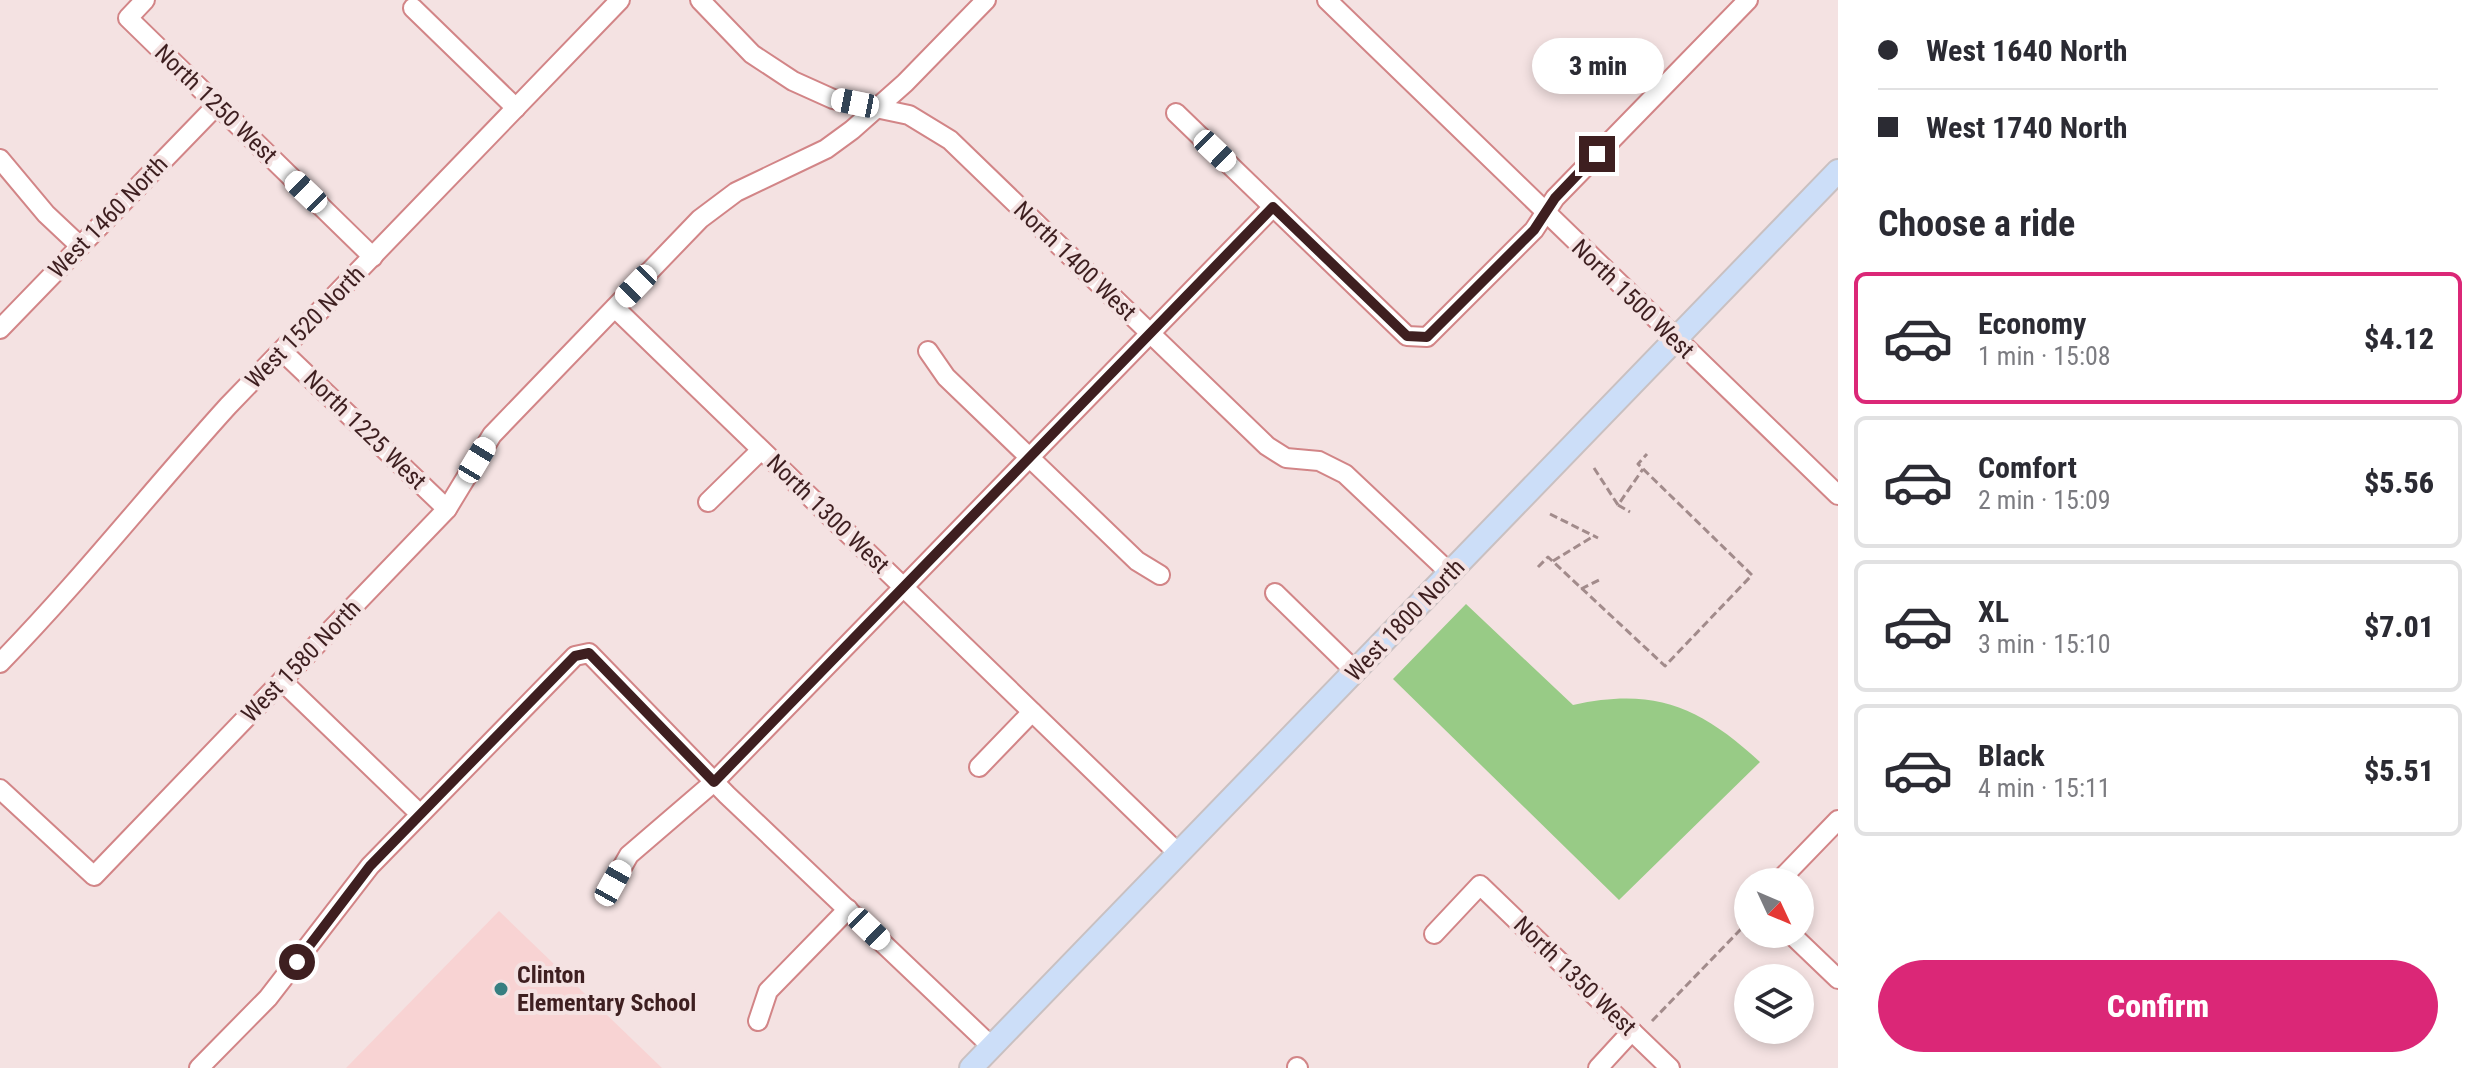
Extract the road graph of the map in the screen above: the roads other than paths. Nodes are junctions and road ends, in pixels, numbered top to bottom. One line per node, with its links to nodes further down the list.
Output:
1 (145, 0): 8 (street, North 1250 West)
2 (620, 0): 10 (street, West 1520 North)
3 (700, 0): 9 (street, North 1400 West)
4 (986, 0): 9 (street, West 1580 North)
5 (1327, 0): 15 (street, North 1500 West)
6 (1748, 0): 15 (street)
7 (413, 8): 10 (street)
8 (217, 105): 16 (street, West 1460 North); 17 (street, North 1250 West)
9 (878, 107): 18 (street, West 1580 North); 20 (street, North 1400 West)
10 (516, 108): 17 (street, West 1520 North)
11 (1176, 113): 14 (street)
12 (0, 159): 16 (street)
13 (1838, 171): 21 (main road, West 1800 North)
14 (1273, 207): 15 (street); 20 (street)
15 (1545, 213): 21 (street, North 1500 West)
16 (80, 246): 19 (street, West 1460 North)
17 (373, 257): 22 (street, West 1520 North)
18 (615, 308): 24 (street, North 1300 West); 28 (street, West 1580 North)
19 (0, 329)
20 (1150, 334): 25 (street); 29 (street, North 1400 West)
21 (1675, 340): 26 (street, North 1500 West); 29 (main road, West 1800 North)
22 (282, 351): 28 (street, North 1225 West); 33 (street, West 1520 North)
23 (928, 351): 25 (street)
24 (761, 450): 27 (street); 31 (street, North 1300 West)
25 (1030, 458): 30 (street); 31 (street)
26 (1838, 495)
27 (708, 502)
28 (447, 509): 35 (street, West 1580 North)
29 (1450, 573): 34 (main road, West 1800 North)
30 (1160, 575)
31 (904, 587): 36 (street, North 1300 West); 38 (street)
32 (1275, 593): 34 (street)
33 (0, 663)
34 (1355, 671): 42 (main road, West 1800 North)
35 (282, 681): 39 (street, West 1580 North); 40 (street)
36 (1032, 712): 37 (street); 42 (street, North 1300 West)
37 (979, 767)
38 (714, 782): 40 (street); 44 (street); 45 (street)
39 (2, 797)
40 (420, 814): 52 (street)
41 (1838, 820): 43 (street)
42 (1179, 854): 51 (main road, West 1800 North)
43 (1792, 868)
44 (613, 883)
45 (848, 909): 49 (street); 51 (street)
46 (1434, 934): 50 (street, North 1350 West)
47 (1806, 948): 48 (street)
48 (1838, 979)
49 (758, 1021)
50 (1632, 1031): 54 (street); 55 (street, North 1350 West)
51 (991, 1046): 53 (main road, West 1800 North)
52 (199, 1068)
53 (971, 1068)
54 (1598, 1068)
55 (1670, 1068)

